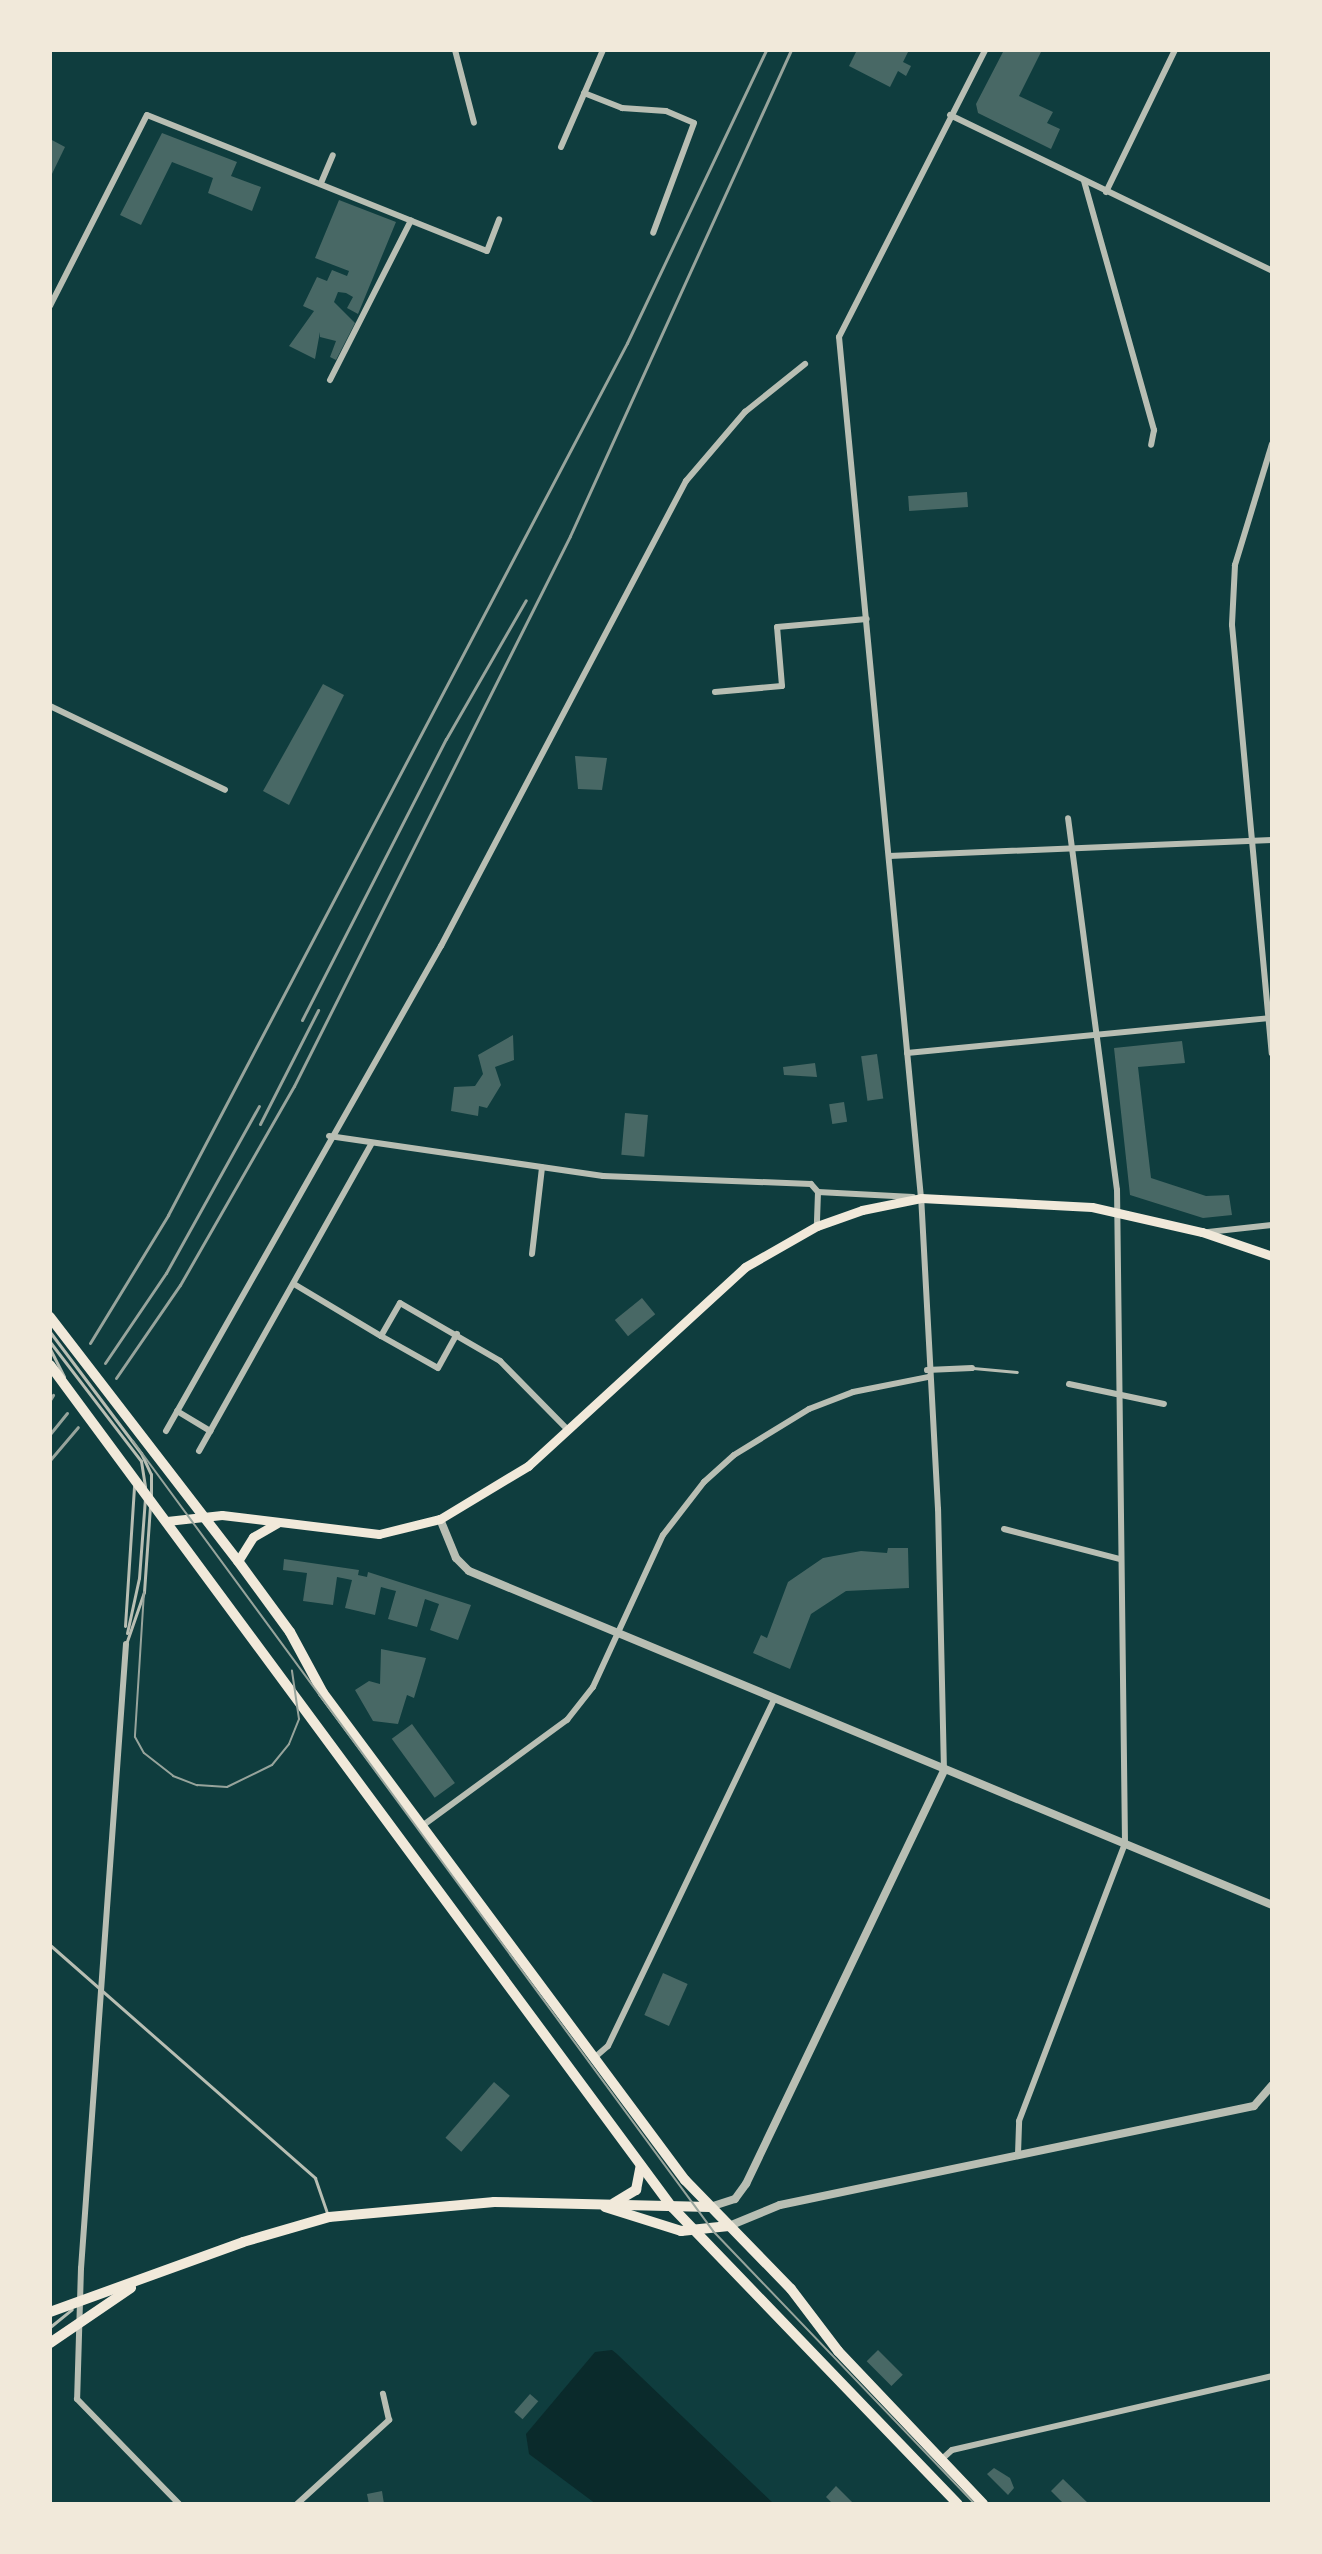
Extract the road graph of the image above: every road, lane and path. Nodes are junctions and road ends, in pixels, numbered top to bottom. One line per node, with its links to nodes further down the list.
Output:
1 (455, 50): 7 (street)
2 (603, 50): 5 (street)
3 (985, 50): 6 (street)
4 (1175, 50): 12 (street)
5 (584, 93): 8 (street); 15 (street)
6 (950, 115): 10 (street); 22 (street)
7 (474, 123)
8 (561, 147)
9 (333, 155): 11 (street)
10 (1084, 181): 12 (street); 21 (street)
11 (321, 183): 14 (street); 17 (street)
12 (1106, 192): 16 (street)
13 (499, 219): 14 (street)
14 (411, 220): 19 (street)
15 (653, 233)
16 (1272, 271)
17 (50, 306)
18 (805, 364): 35 (street)
19 (330, 380)
20 (1272, 444): 28 (street)
21 (1151, 445)
22 (867, 619): 23 (street); 30 (street)
23 (715, 692)
24 (50, 706): 25 (street)
25 (225, 790)
26 (1068, 818): 29 (street)
27 (1272, 840): 28 (street)
28 (1252, 841): 29 (street); 31 (street)
29 (1073, 848): 30 (street); 32 (street)
30 (889, 856): 33 (street)
31 (1270, 1018): 32 (street); 34 (street)
32 (1099, 1035): 33 (street); 40 (street)
33 (907, 1053): 39 (street)
34 (1272, 1053)
35 (329, 1136): 36 (street); 63 (street)
36 (372, 1143): 37 (street); 46 (street)
37 (542, 1168): 38 (street); 44 (street)
38 (818, 1192): 39 (street); 42 (street)
39 (921, 1198): 40 (main road); 42 (main road); 58 (street)
40 (1117, 1213): 43 (main road); 60 (street)
41 (1272, 1225): 43 (street)
42 (817, 1226): 64 (main road)
43 (1202, 1232): 45 (main road)
44 (532, 1254)
45 (1272, 1256)
46 (294, 1284): 50 (street); 66 (street)
47 (50, 1317): 53 (main road)
48 (50, 1332): 53 (lane)
49 (457, 1334): 50 (street); 50 (street); 64 (street)
50 (381, 1336)
51 (50, 1342): 56 (lane)
52 (50, 1349): 56 (lane)
53 (73, 1356): 62 (main road)
54 (50, 1365): 56 (main road)
55 (972, 1368): 57 (lane); 58 (street)
56 (62, 1370): 68 (main road); 69 (lane)
57 (1017, 1372)
58 (928, 1374): 77 (street); 80 (street)
59 (1069, 1384): 60 (street)
60 (1120, 1394): 61 (street); 75 (street)
61 (1164, 1404)
62 (110, 1407): 69 (lane); 70 (main road)
63 (177, 1411): 65 (street); 66 (street)
64 (568, 1430): 71 (main road)
65 (166, 1431)
66 (210, 1431): 67 (street)
67 (199, 1451)
68 (135, 1479): 69 (main road); 78 (lane)
69 (148, 1496): 72 (main road); 78 (lane); 78 (lane)
70 (204, 1516): 72 (main road); 73 (main road); 76 (main road)
71 (440, 1519): 73 (main road); 77 (street)
72 (167, 1521): 89 (main road)
73 (277, 1523): 76 (main road)
74 (1004, 1529): 75 (street)
75 (1120, 1559): 82 (street)
76 (238, 1561): 81 (main road)
77 (618, 1633): 79 (street); 81 (street)
78 (126, 1644): 85 (street)
79 (774, 1700): 80 (street); 86 (street)
80 (944, 1771): 82 (street); 92 (street)
81 (422, 1826): 86 (main road)
82 (1125, 1843): 83 (street); 88 (street)
83 (1272, 1905)
84 (50, 1945): 85 (lane)
85 (101, 1986): 93 (lane); 97 (street)
86 (594, 2058): 92 (main road)
87 (1272, 2085): 88 (street)
88 (1018, 2154): 94 (street)
89 (640, 2163): 90 (main road); 91 (main road)
90 (603, 2206): 91 (main road); 93 (main road); 95 (main road)
91 (672, 2207): 92 (main road); 95 (main road)
92 (710, 2207): 94 (main road)
93 (329, 2217): 96 (main road)
94 (729, 2226): 95 (main road); 104 (main road)
95 (694, 2232): 107 (main road)
96 (135, 2285): 97 (main road); 99 (main road)
97 (80, 2300): 98 (main road); 99 (street); 100 (lane)
98 (50, 2312)
99 (80, 2325): 101 (main road); 105 (street)
100 (50, 2327)
101 (50, 2343)
102 (1272, 2376): 104 (street)
103 (383, 2394): 106 (street)
104 (942, 2459): 108 (main road)
105 (179, 2504)
106 (297, 2504)
107 (958, 2504)
108 (983, 2504)

